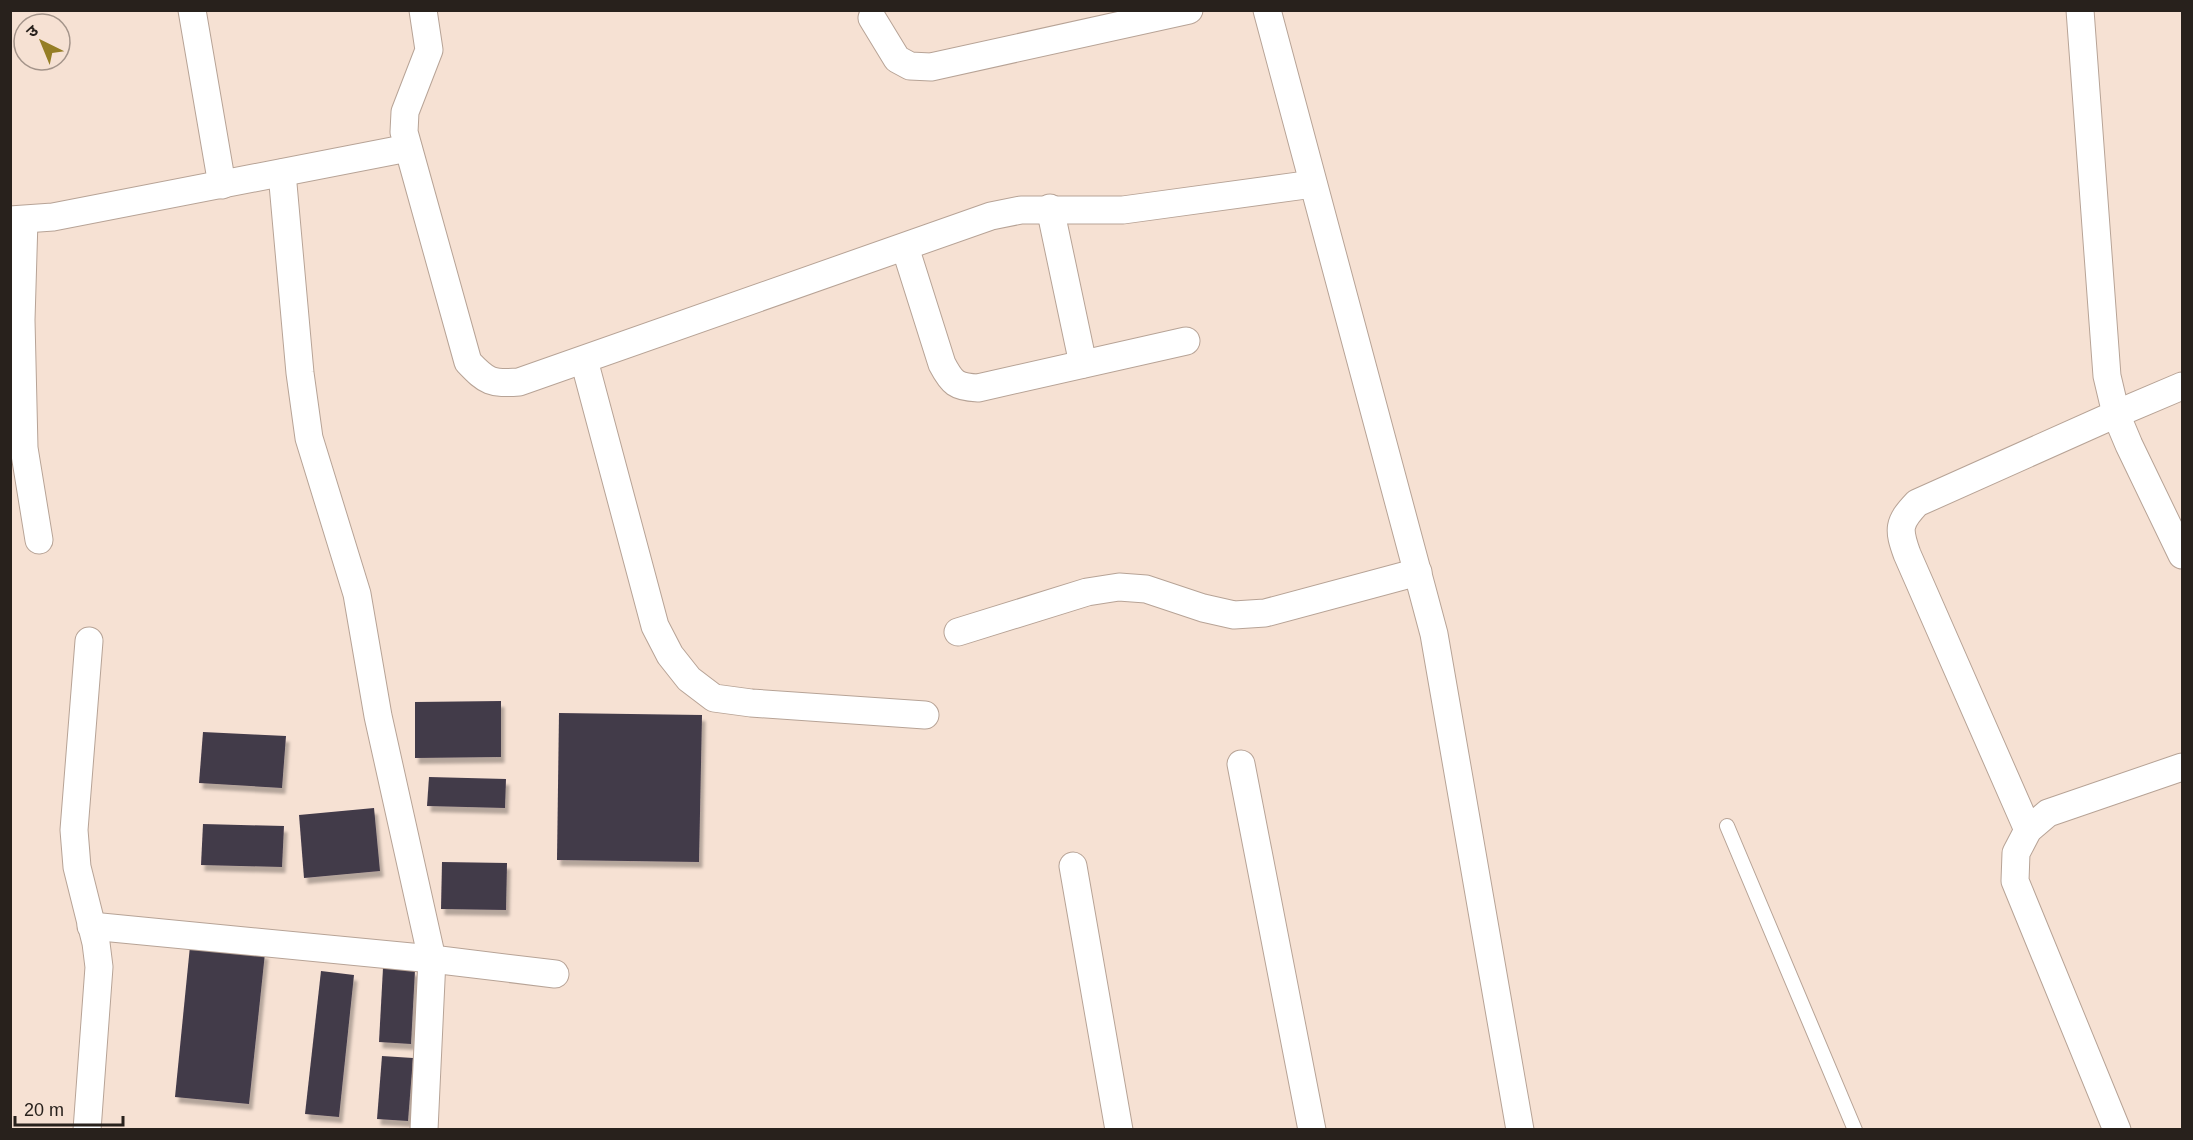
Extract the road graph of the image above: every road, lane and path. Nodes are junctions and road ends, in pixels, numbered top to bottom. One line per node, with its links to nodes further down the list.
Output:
1 (192, 10): 10 (street)
2 (423, 10): 7 (street)
3 (1189, 10): 6 (street)
4 (1267, 10): 9 (street)
5 (2080, 10): 18 (street)
6 (873, 18)
7 (408, 148): 8 (street); 15 (street)
8 (282, 173): 10 (street); 31 (street)
9 (1313, 184): 11 (street); 21 (street)
10 (222, 185): 12 (street)
11 (1050, 208): 13 (street); 16 (street)
12 (17, 220): 19 (street)
13 (905, 247): 15 (street); 16 (street)
14 (1186, 341): 16 (street)
15 (584, 360): 24 (street)
16 (1083, 364)
17 (2182, 386): 18 (street)
18 (2116, 414): 20 (street); 28 (street)
19 (39, 540)
20 (2182, 555)
21 (1418, 572): 22 (street); 37 (street)
22 (958, 632)
23 (89, 641): 30 (street)
24 (925, 715)
25 (1241, 764): 36 (street)
26 (2182, 767): 28 (street)
27 (1727, 826): 38 (lane)
28 (2028, 830): 39 (street)
29 (1073, 866): 35 (street)
30 (91, 926): 31 (street); 33 (street)
31 (432, 959): 32 (street); 34 (street)
32 (555, 974)
33 (87, 1130)
34 (424, 1130)
35 (1119, 1130)
36 (1312, 1130)
37 (1520, 1130)
38 (1855, 1130)
39 (2117, 1130)

